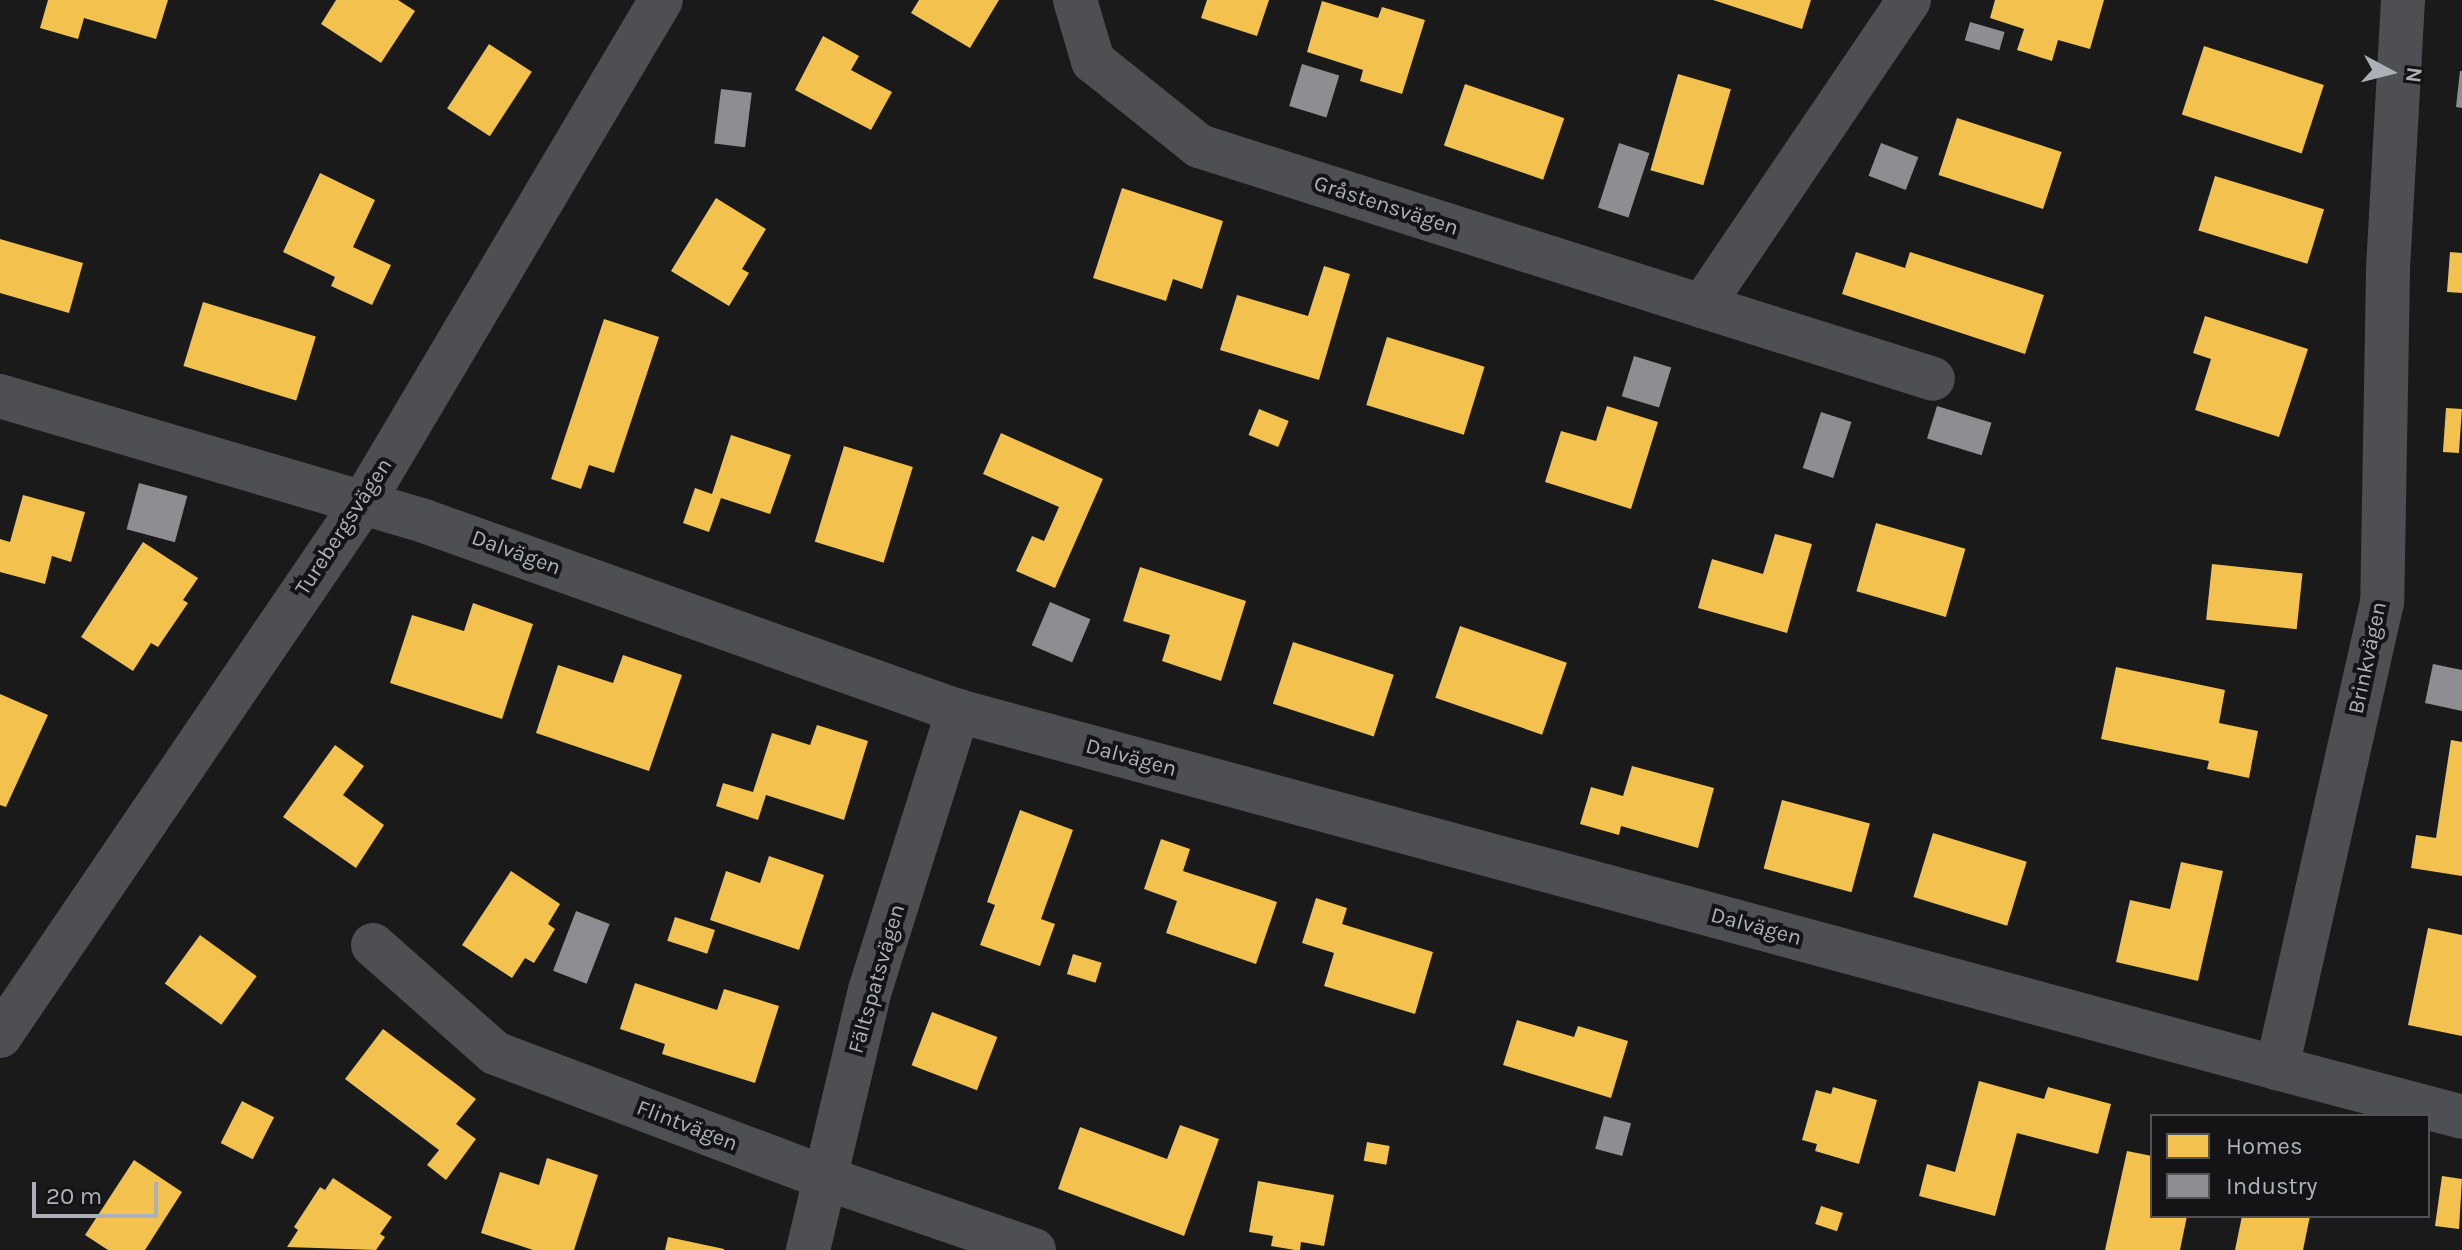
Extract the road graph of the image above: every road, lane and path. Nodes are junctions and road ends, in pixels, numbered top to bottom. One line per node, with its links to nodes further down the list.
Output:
1 (661, 0): 8 (street, Turebergsvägen)
2 (1075, 0): 5 (street, Gråstensvägen)
3 (1909, 0): 5 (street)
4 (2403, 0): 12 (street, Brinkvägen)
5 (1702, 306): 6 (street, Gråstensvägen)
6 (1933, 379)
7 (0, 396): 8 (street, Dalvägen)
8 (364, 501): 9 (street, Dalvägen); 11 (street, Turebergsvägen)
9 (958, 711): 12 (street, Dalvägen); 14 (street, Fältspatsvägen)
10 (373, 945): 14 (street, Flintvägen)
11 (0, 1036)
12 (2277, 1068): 13 (street)
13 (2462, 1117)
14 (825, 1178): 15 (street, Fältspatsvägen); 16 (street, Flintvägen)
15 (808, 1250)
16 (1034, 1250)

